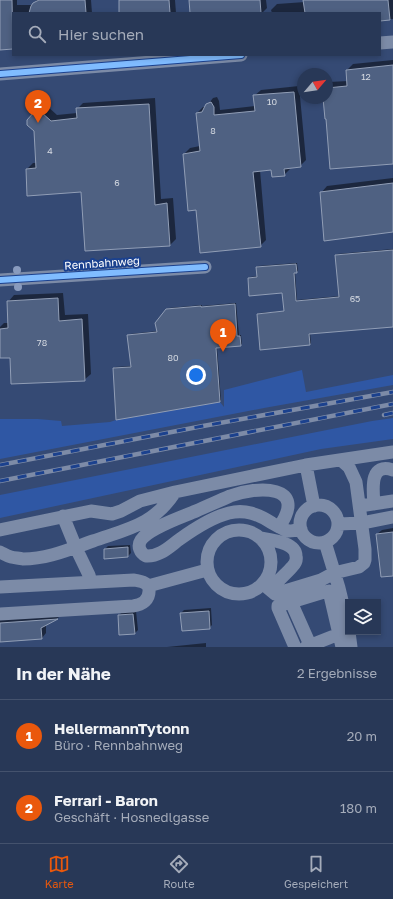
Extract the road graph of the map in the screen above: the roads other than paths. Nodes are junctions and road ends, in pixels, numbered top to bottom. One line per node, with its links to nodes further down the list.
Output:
1 (393, 42): 2 (street)
2 (381, 43)
3 (228, 56): 4 (street)
4 (0, 74)
5 (205, 267): 6 (street, Rennbahnweg)
6 (0, 280)
7 (393, 452): 8 (street)
8 (342, 460): 9 (street); 17 (street)
9 (306, 465): 11 (street); 16 (street)
10 (393, 470): 15 (street)
11 (210, 485): 12 (street); 14 (street)
12 (175, 492): 18 (street); 27 (street)
13 (393, 501): 15 (street)
14 (215, 502): 22 (street); 22 (street)
15 (374, 504): 17 (street)
16 (314, 506): 21 (street); 23 (street)
17 (360, 506): 20 (street)
18 (63, 516): 24 (street); 27 (street)
19 (393, 517): 20 (street)
20 (362, 523): 21 (street); 30 (street)
21 (339, 524): 26 (street)
22 (279, 527): 23 (street)
23 (301, 529): 26 (street)
24 (0, 530)
25 (260, 538): 29 (street); 35 (street); 35 (street)
26 (325, 542): 30 (street)
27 (76, 548): 28 (street); 31 (street)
28 (0, 552)
29 (207, 570): 32 (street); 35 (street)
30 (334, 573): 33 (street); 38 (street)
31 (91, 582): 32 (street); 34 (street)
32 (148, 586): 37 (street)
33 (322, 586): 35 (street); 36 (street); 38 (street)
34 (0, 587)
35 (267, 587)
36 (291, 602): 40 (street); 41 (street)
37 (0, 614)
38 (345, 630): 40 (street); 42 (street)
39 (347, 635): 43 (street)
40 (309, 646)
41 (295, 647)
42 (342, 647)
43 (351, 647)

